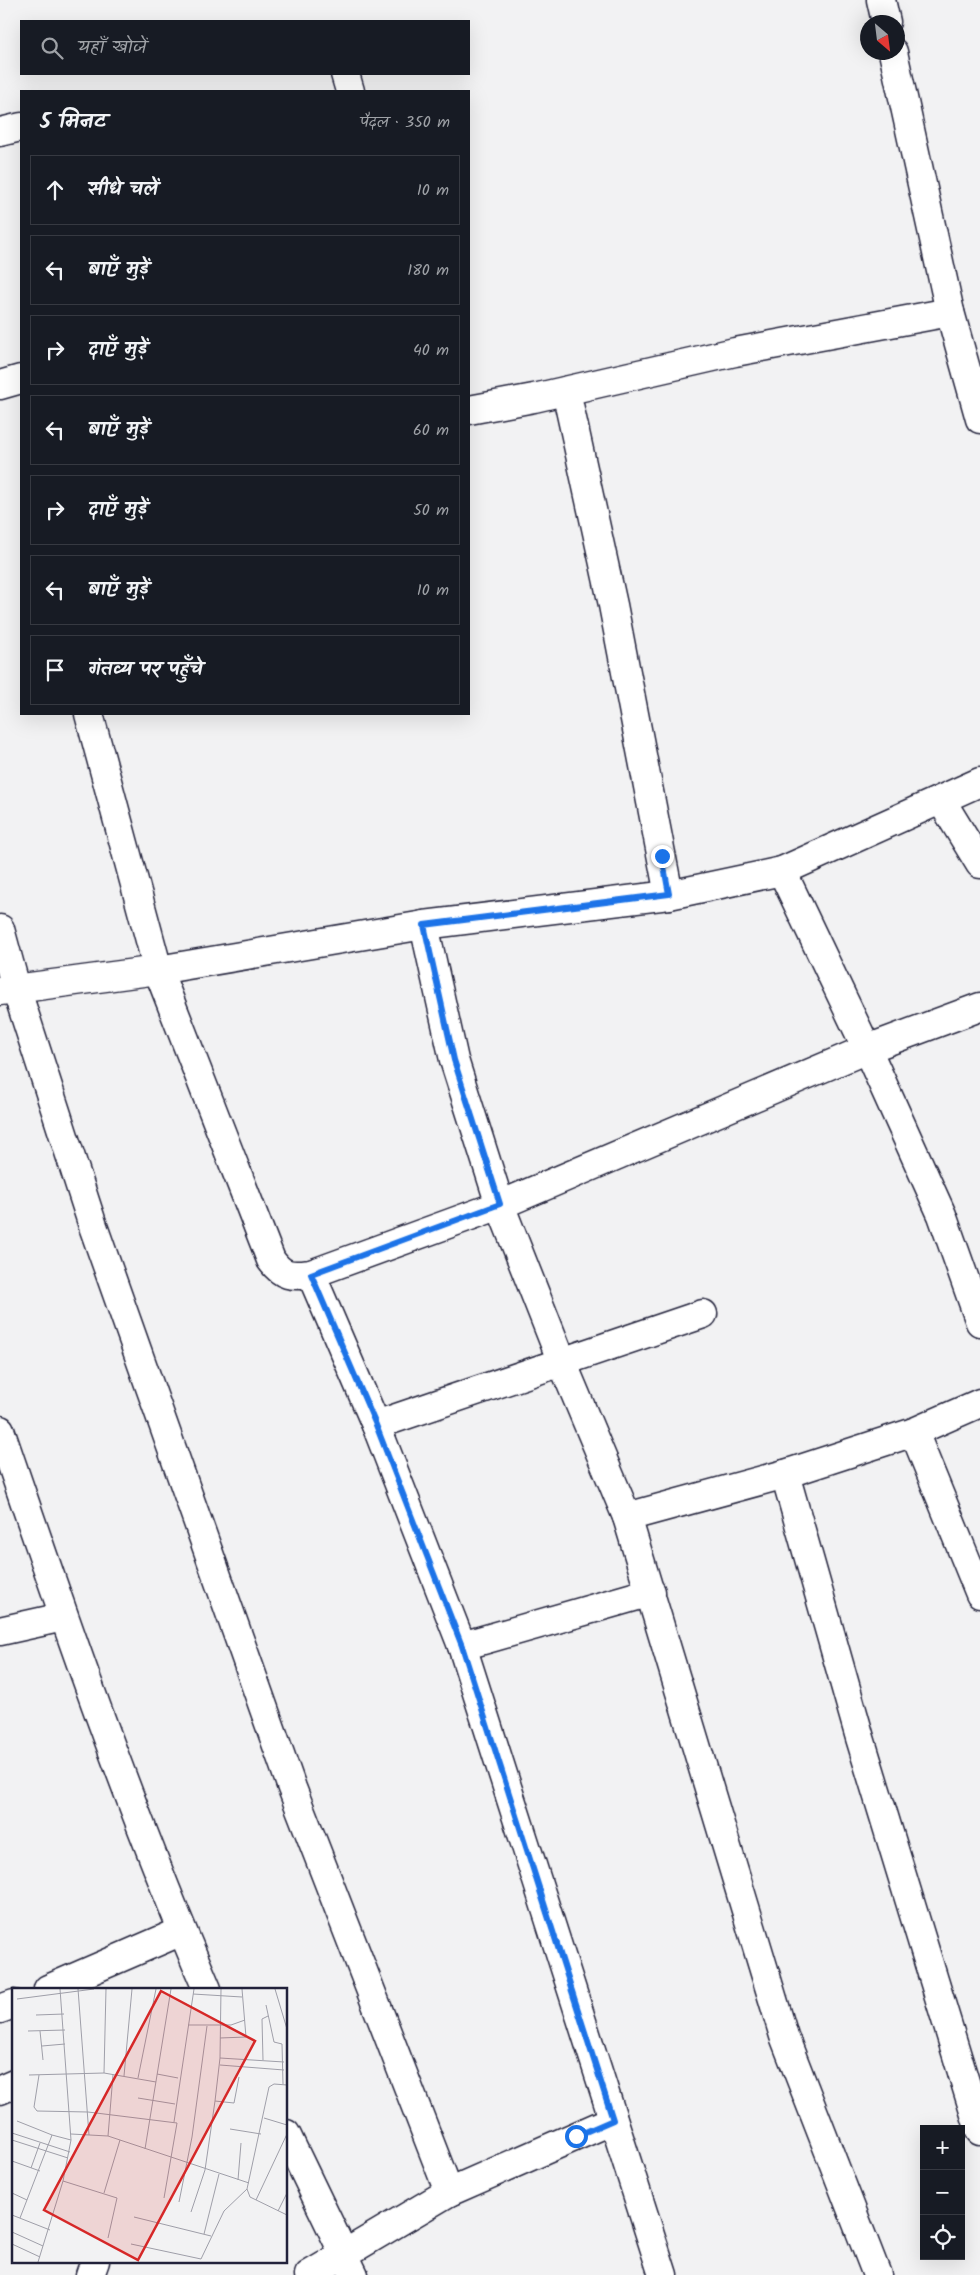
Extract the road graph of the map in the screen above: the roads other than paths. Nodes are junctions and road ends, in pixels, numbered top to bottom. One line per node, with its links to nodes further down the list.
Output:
1 (881, 0): 2 (street)
2 (884, 15)
3 (895, 60): 8 (street)
4 (346, 75): 5 (street)
5 (350, 90)
6 (20, 127): 7 (street)
7 (0, 132)
8 (950, 312): 11 (street); 13 (street)
9 (20, 380): 10 (street)
10 (0, 385)
11 (566, 391): 12 (street); 19 (street)
12 (470, 410)
13 (980, 419)
14 (89, 715): 22 (street)
15 (980, 782): 16 (street)
16 (941, 800): 17 (street); 18 (street)
17 (980, 864)
18 (782, 871): 19 (street); 25 (street)
19 (669, 894): 20 (street)
20 (424, 925): 22 (street); 26 (street)
21 (0, 929): 23 (street)
22 (158, 970): 23 (street); 27 (street)
23 (8, 990): 52 (street)
24 (980, 1007): 25 (street)
25 (867, 1049): 26 (street); 29 (street)
26 (500, 1204): 27 (street); 30 (street)
27 (311, 1274): 32 (street)
28 (703, 1314): 30 (street)
29 (980, 1322)
30 (562, 1362): 32 (street); 36 (street)
31 (980, 1403): 34 (street)
32 (376, 1425): 41 (street)
33 (0, 1430): 39 (street)
34 (914, 1432): 35 (street); 38 (street)
35 (785, 1474): 36 (street); 50 (street)
36 (627, 1517): 37 (street)
37 (652, 1592): 41 (street); 58 (street)
38 (980, 1594)
39 (63, 1617): 40 (street); 42 (street)
40 (0, 1631)
41 (462, 1646): 49 (street)
42 (182, 1931): 43 (street); 44 (street)
43 (50, 1988)
44 (207, 1988)
45 (12, 2005): 46 (street)
46 (0, 2010)
47 (12, 2085): 48 (street)
48 (0, 2090)
49 (613, 2120): 52 (street); 57 (street)
50 (980, 2132)
51 (290, 2150): 54 (street)
52 (449, 2192): 54 (street)
53 (95, 2262): 55 (street)
54 (348, 2264): 56 (street)
55 (90, 2275)
56 (308, 2275)
57 (663, 2275)
58 (877, 2275)

